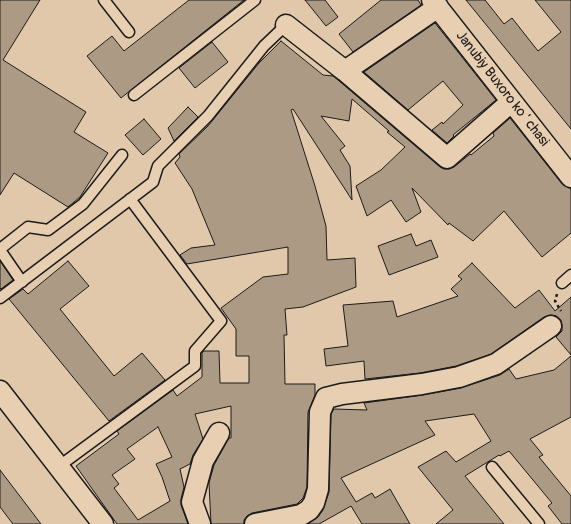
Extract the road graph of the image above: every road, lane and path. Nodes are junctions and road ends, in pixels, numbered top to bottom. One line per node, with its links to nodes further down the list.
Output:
1 (104, 0): 5 (lane)
2 (255, 0): 7 (lane)
3 (435, 4): 6 (street); 8 (street, Janubiy Buxoro koʻchasi)
4 (286, 25): 6 (street); 11 (lane)
5 (129, 32)
6 (345, 71): 8 (street)
7 (134, 95)
8 (511, 102): 10 (street, Janubiy Buxoro koʻchasi)
9 (122, 155): 12 (lane)
10 (571, 177)
11 (130, 199): 14 (lane); 20 (lane)
12 (0, 250): 14 (lane)
13 (571, 275): 15 (lane)
14 (22, 282): 16 (lane)
15 (562, 283): 17 (path)
16 (0, 298)
17 (551, 326): 24 (street)
18 (0, 391): 20 (street)
19 (219, 434): 23 (street)
20 (58, 467): 22 (street)
21 (492, 467): 25 (lane)
22 (103, 524)
23 (200, 524)
24 (255, 524)
25 (539, 524)

